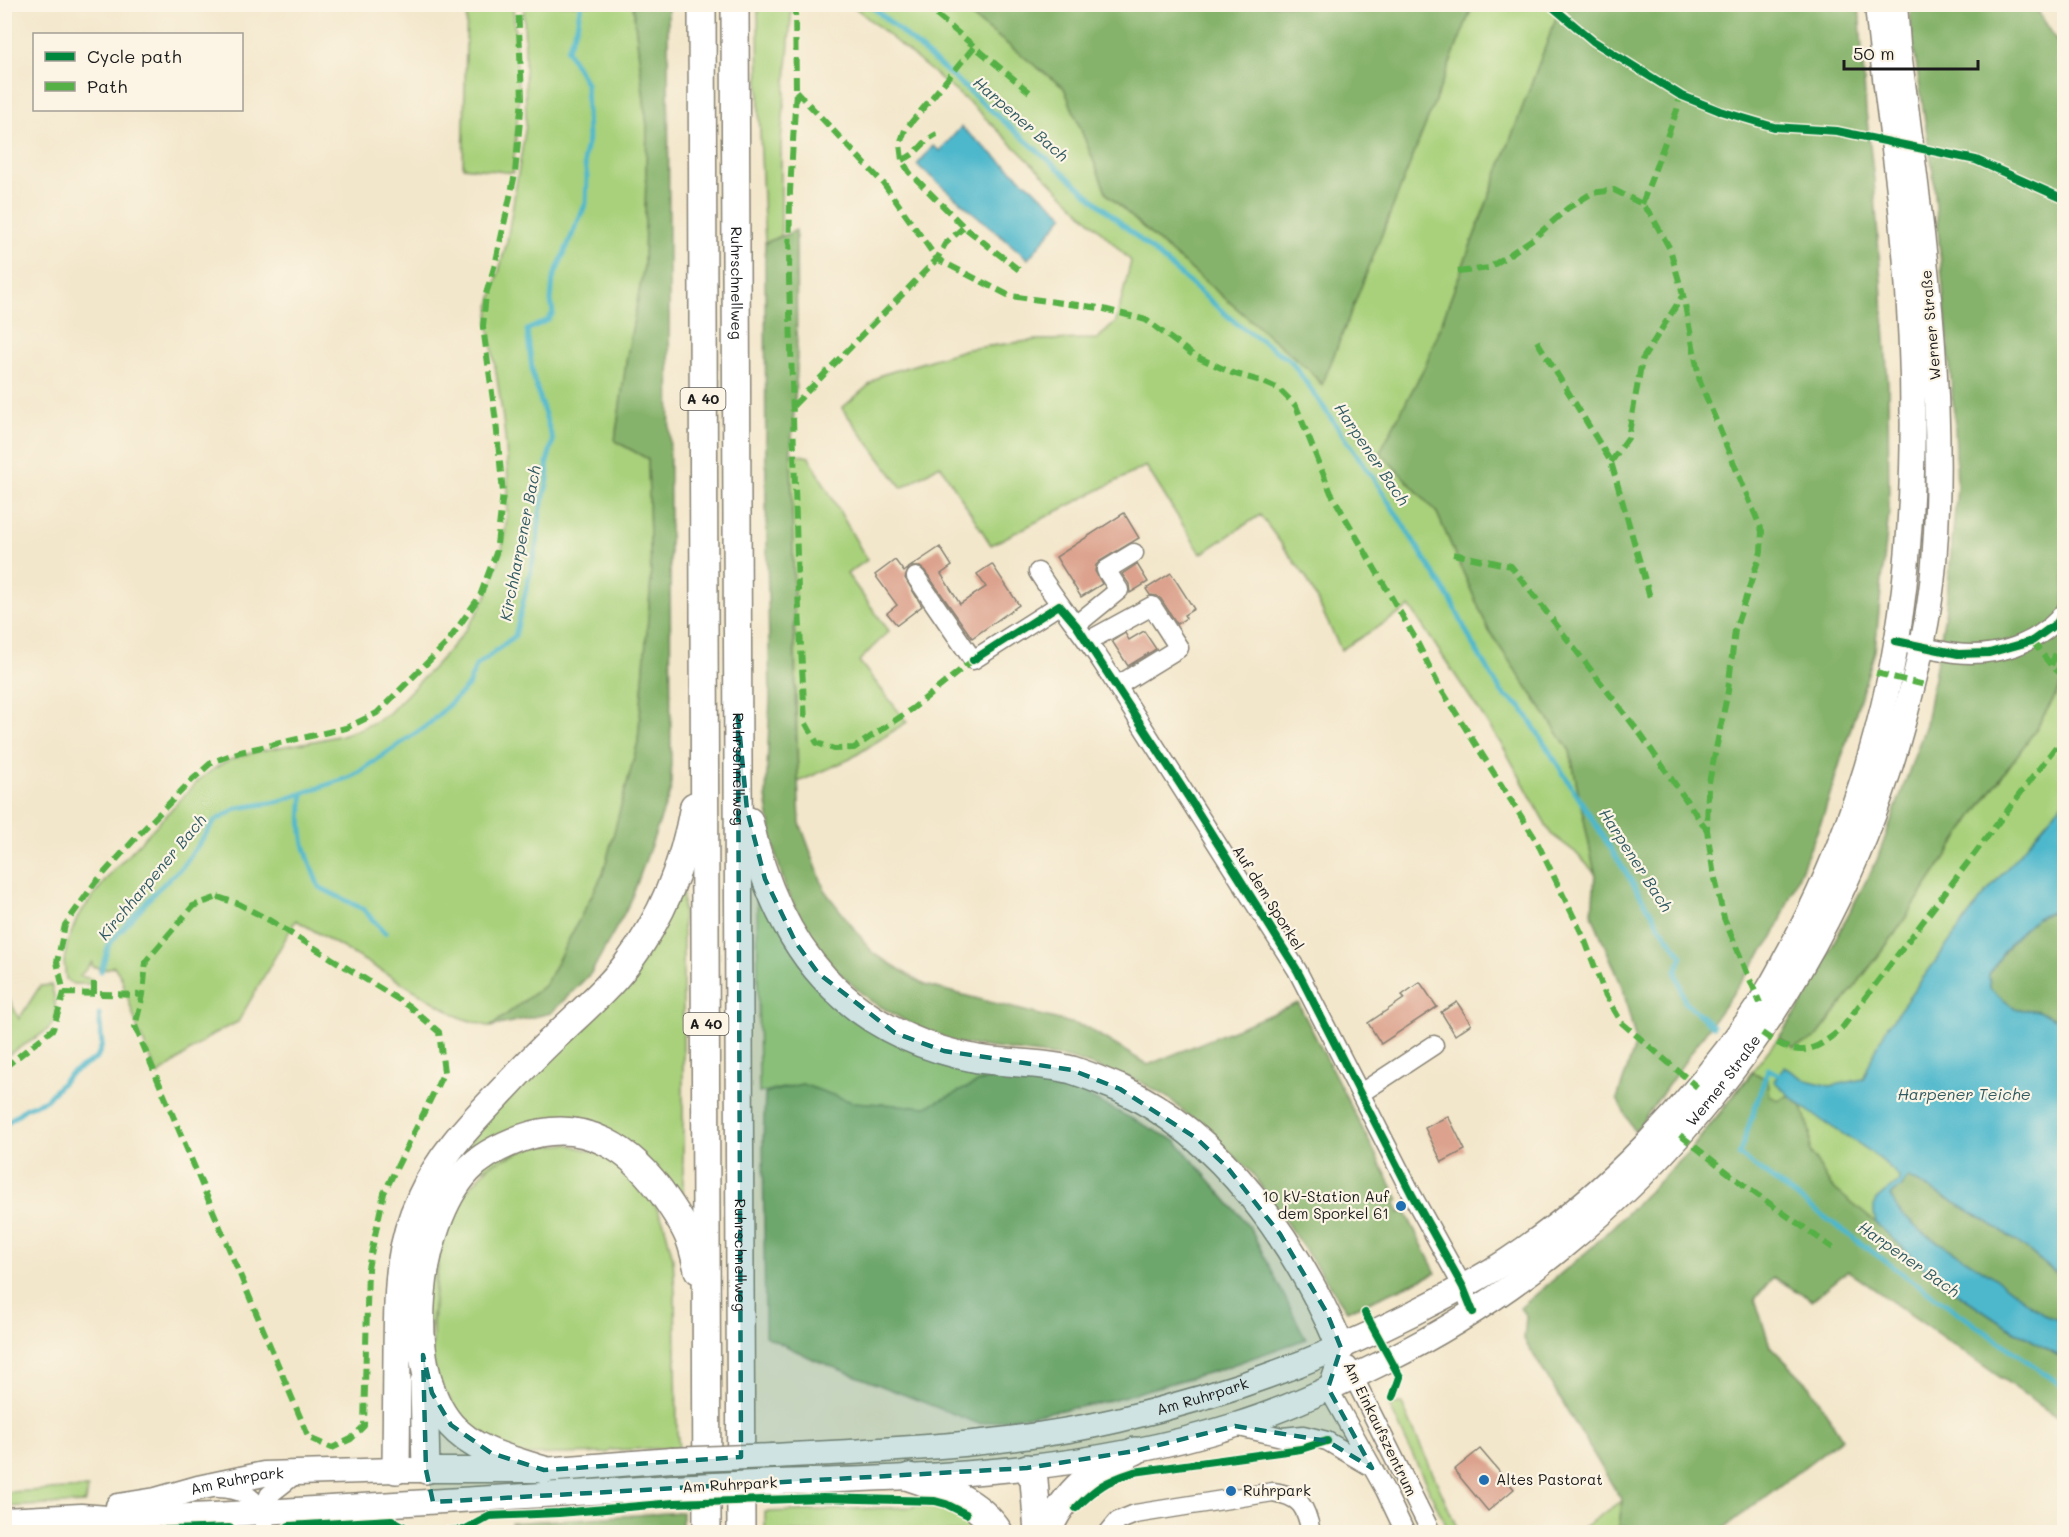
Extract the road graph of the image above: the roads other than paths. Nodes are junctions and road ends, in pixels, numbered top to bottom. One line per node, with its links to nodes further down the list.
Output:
1 (702, 4): 15 (highway, A 40)
2 (735, 4): 16 (highway, Ruhrschnellweg / A 40)
3 (1877, 4): 12 (main road, Werner Straße)
4 (1895, 4): 13 (main road, Werner Straße)
5 (1134, 553): 10 (street)
6 (1038, 572): 8 (street, Auf dem Sporkel)
7 (916, 578): 8 (street)
8 (1059, 605): 10 (street, Auf dem Sporkel)
9 (2064, 612): 13 (street)
10 (1076, 625): 11 (street, Auf dem Sporkel)
11 (1088, 641): 14 (street, Auf dem Sporkel); 14 (street)
12 (1896, 641): 13 (street); 19 (main road, Werner Straße)
13 (1922, 647): 20 (main road, Werner Straße)
14 (1117, 686): 18 (street, Auf dem Sporkel)
15 (704, 713): 21 (highway, A 40); 31 (highway)
16 (738, 716): 22 (highway); 42 (highway, Ruhrschnellweg / A 40)
17 (1434, 1045): 18 (street)
18 (1361, 1093): 19 (street, Auf dem Sporkel)
19 (1463, 1287): 20 (street, Auf dem Sporkel); 22 (main road, Werner Straße)
20 (1473, 1312): 24 (main road, Werner Straße)
21 (707, 1334): 23 (highway); 41 (highway, A 40)
22 (1341, 1348): 24 (street, Am Einkaufszentrum); 25 (street, Am Einkaufszentrum); 27 (main road, Am Ruhrpark)
23 (423, 1355): 32 (highway); 33 (highway)
24 (1353, 1378): 25 (main road, Am Ruhrpark); 49 (street, Am Einkaufszentrum)
25 (1328, 1388): 26 (main road, Am Ruhrpark); 30 (street, Am Einkaufszentrum)
26 (1235, 1426): 28 (main road, Am Ruhrpark); 30 (street, Am Einkaufszentrum)
27 (988, 1441): 29 (main road); 33 (main road, Am Ruhrpark, bridge)
28 (1135, 1451): 29 (main road, Am Ruhrpark); 45 (highway)
29 (1027, 1468): 35 (main road, Am Ruhrpark); 44 (highway)
30 (1372, 1468): 48 (street, Am Einkaufszentrum)
31 (396, 1470): 32 (main road, Am Ruhrpark); 34 (main road, Am Ruhrpark); 37 (main road)
32 (426, 1470): 33 (main road, Am Ruhrpark); 37 (main road)
33 (544, 1470)
34 (297, 1473): 36 (main road, Am Ruhrpark); 40 (street)
35 (909, 1477): 37 (main road, Am Ruhrpark, bridge); 43 (highway)
36 (198, 1488): 38 (main road, Am Ruhrpark); 40 (street)
37 (433, 1502): 40 (main road, Am Ruhrpark)
38 (81, 1516): 39 (main road, Am Ruhrpark); 40 (main road, Am Ruhrpark)
39 (4, 1520)
40 (264, 1522)
41 (707, 1533)
42 (741, 1533)
43 (999, 1533)
44 (1038, 1533)
45 (1047, 1533)
46 (1109, 1533): 47 (street)
47 (1311, 1533)
48 (1405, 1533)
49 (1431, 1533)

